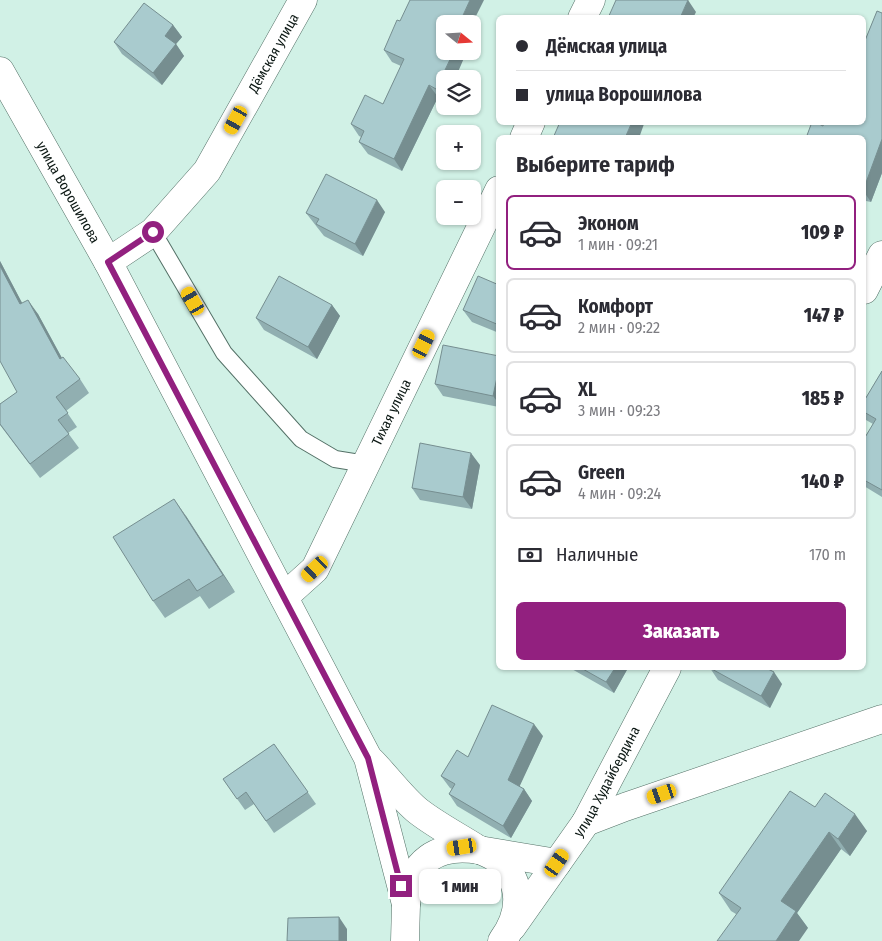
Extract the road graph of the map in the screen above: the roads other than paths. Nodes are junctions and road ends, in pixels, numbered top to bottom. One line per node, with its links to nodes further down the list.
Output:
1 (303, 0): 6 (street, Дёмская улица)
2 (591, 0): 3 (street)
3 (584, 15)
4 (0, 71): 8 (street, улица Ворошилова)
5 (496, 196): 10 (street, Тихая улица)
6 (153, 232): 8 (street, Дёмская улица); 10 (lane)
7 (882, 255): 9 (street)
8 (108, 262): 11 (street, улица Ворошилова)
9 (866, 286)
10 (366, 464): 11 (street, Тихая улица)
11 (284, 598): 14 (street, улица Ворошилова)
12 (666, 670): 15 (street, улица Худайбердина)
13 (882, 719): 15 (street)
14 (368, 758): 16 (street); 18 (street, улица Ворошилова)
15 (586, 822): 17 (street, улица Худайбердина)
16 (479, 850): 17 (street); 18 (street); 19 (street)
17 (557, 863): 19 (street, улица Худайбердина)
18 (406, 904): 20 (street, улица Ворошилова); 21 (street)
19 (506, 936)
20 (404, 941)
21 (422, 941)

